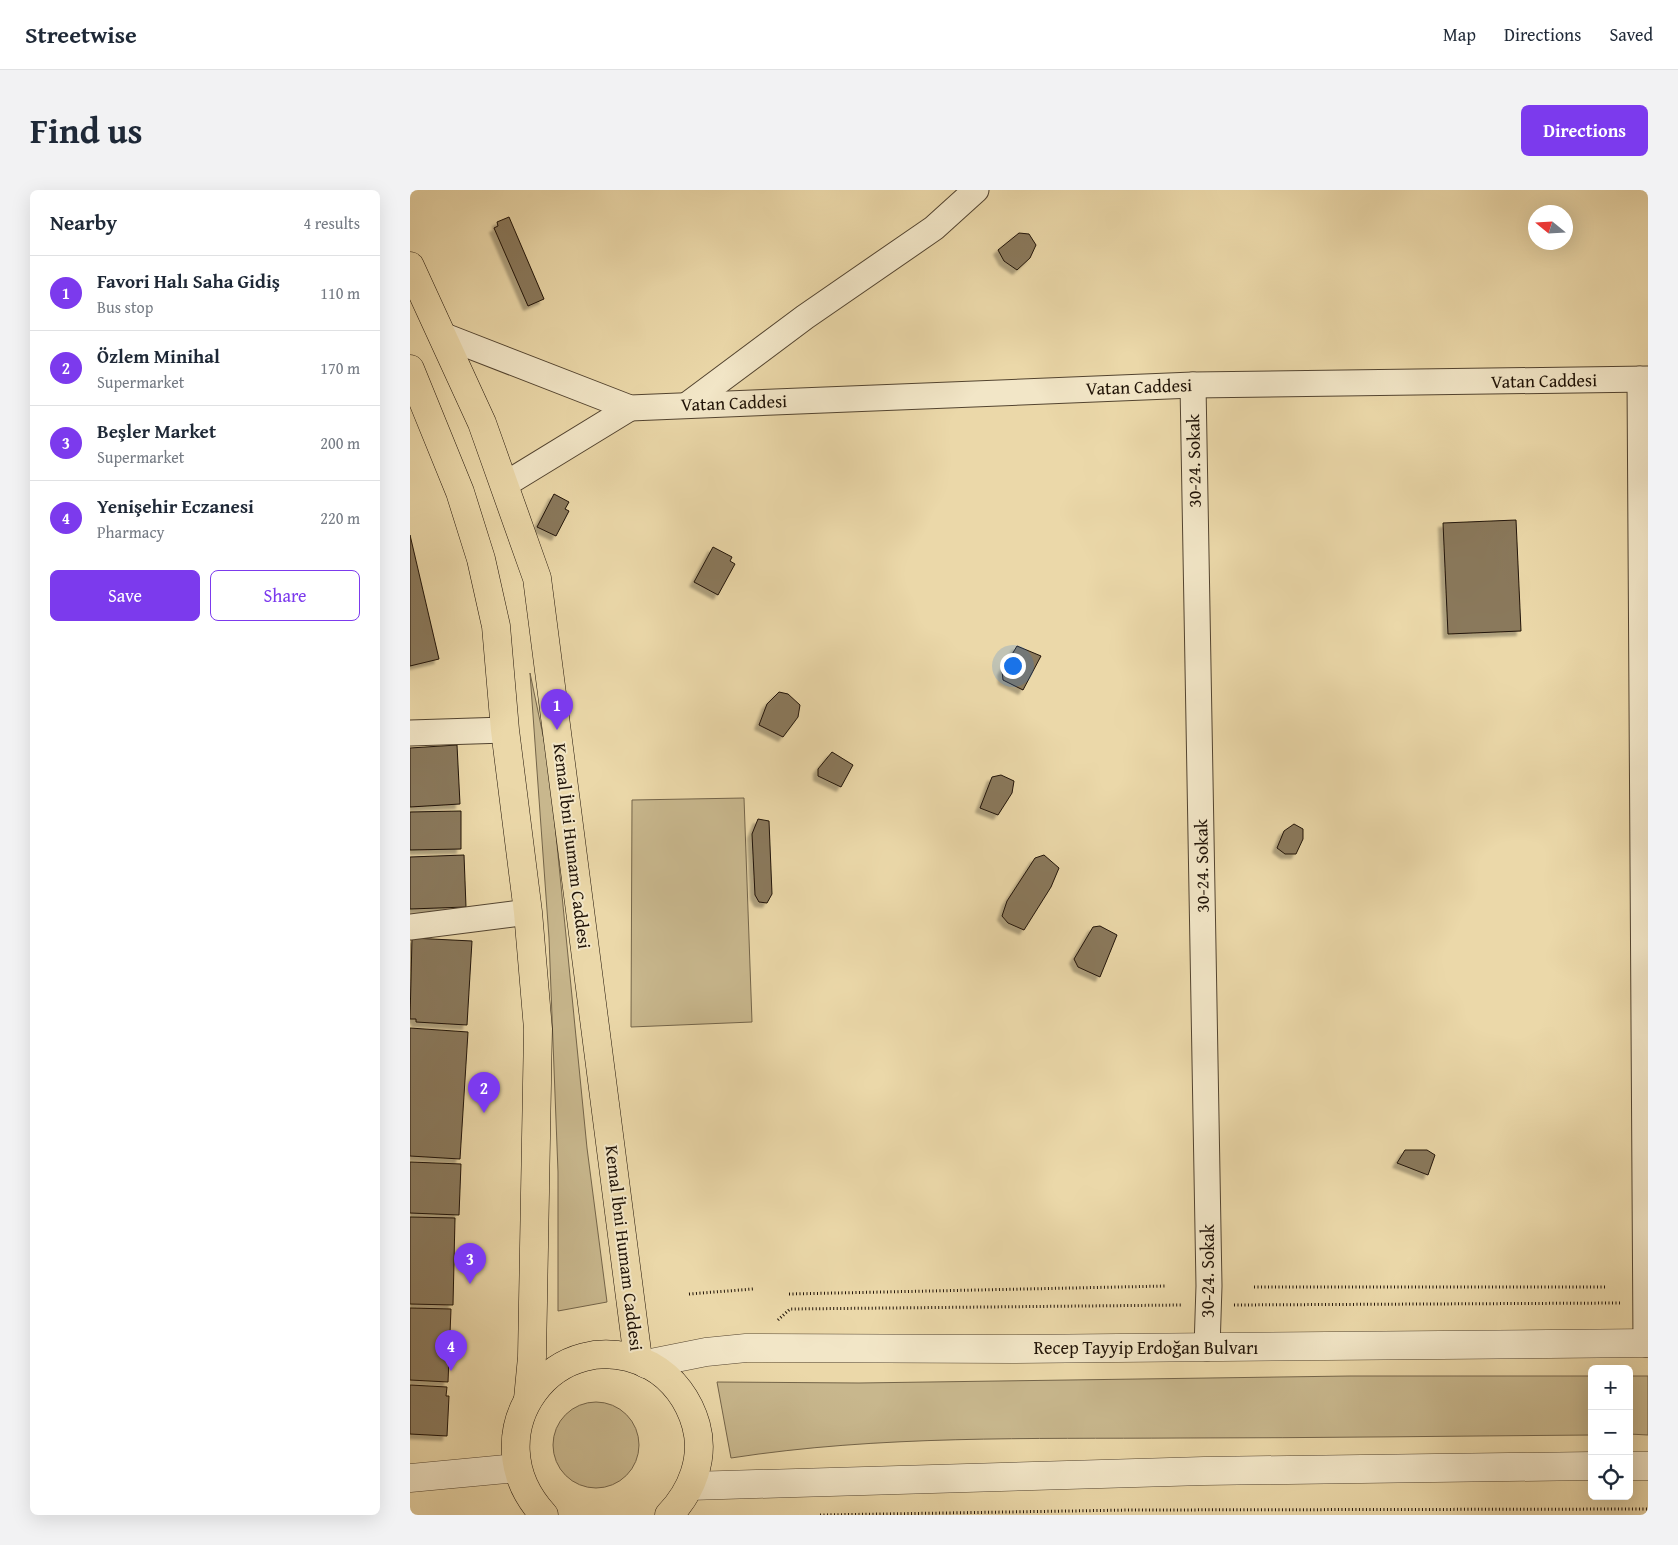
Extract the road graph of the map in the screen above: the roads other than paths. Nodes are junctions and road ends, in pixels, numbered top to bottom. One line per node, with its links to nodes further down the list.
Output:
1 (976, 190): 7 (street)
2 (410, 266): 3 (main road, Kemal İbni Humam Caddesi)
3 (442, 335): 8 (street, Vatan Caddesi); 9 (main road, Kemal İbni Humam Caddesi)
4 (412, 377): 10 (main road)
5 (1644, 379): 6 (street, Vatan Caddesi); 14 (street)
6 (1193, 385): 7 (street, Vatan Caddesi); 15 (street, 30-24. Sokak)
7 (687, 405): 8 (street, Vatan Caddesi)
8 (630, 408): 9 (street, Vatan Caddesi)
9 (504, 485): 16 (main road, Kemal İbni Humam Caddesi)
10 (504, 730): 11 (street); 12 (main road)
11 (410, 733)
12 (528, 912): 13 (street); 17 (main road)
13 (410, 927)
14 (1647, 1344): 15 (street, Recep Tayyip Erdoğan Bulvarı)
15 (1207, 1348): 16 (street, Recep Tayyip Erdoğan Bulvarı)
16 (642, 1362): 17 (main road); 23 (main road)
17 (528, 1399): 22 (main road)
18 (1588, 1466): 23 (street)
19 (1633, 1466): 20 (street)
20 (1648, 1466)
21 (410, 1478): 22 (street)
22 (522, 1492): 24 (main road)
23 (677, 1508)
24 (544, 1515)

